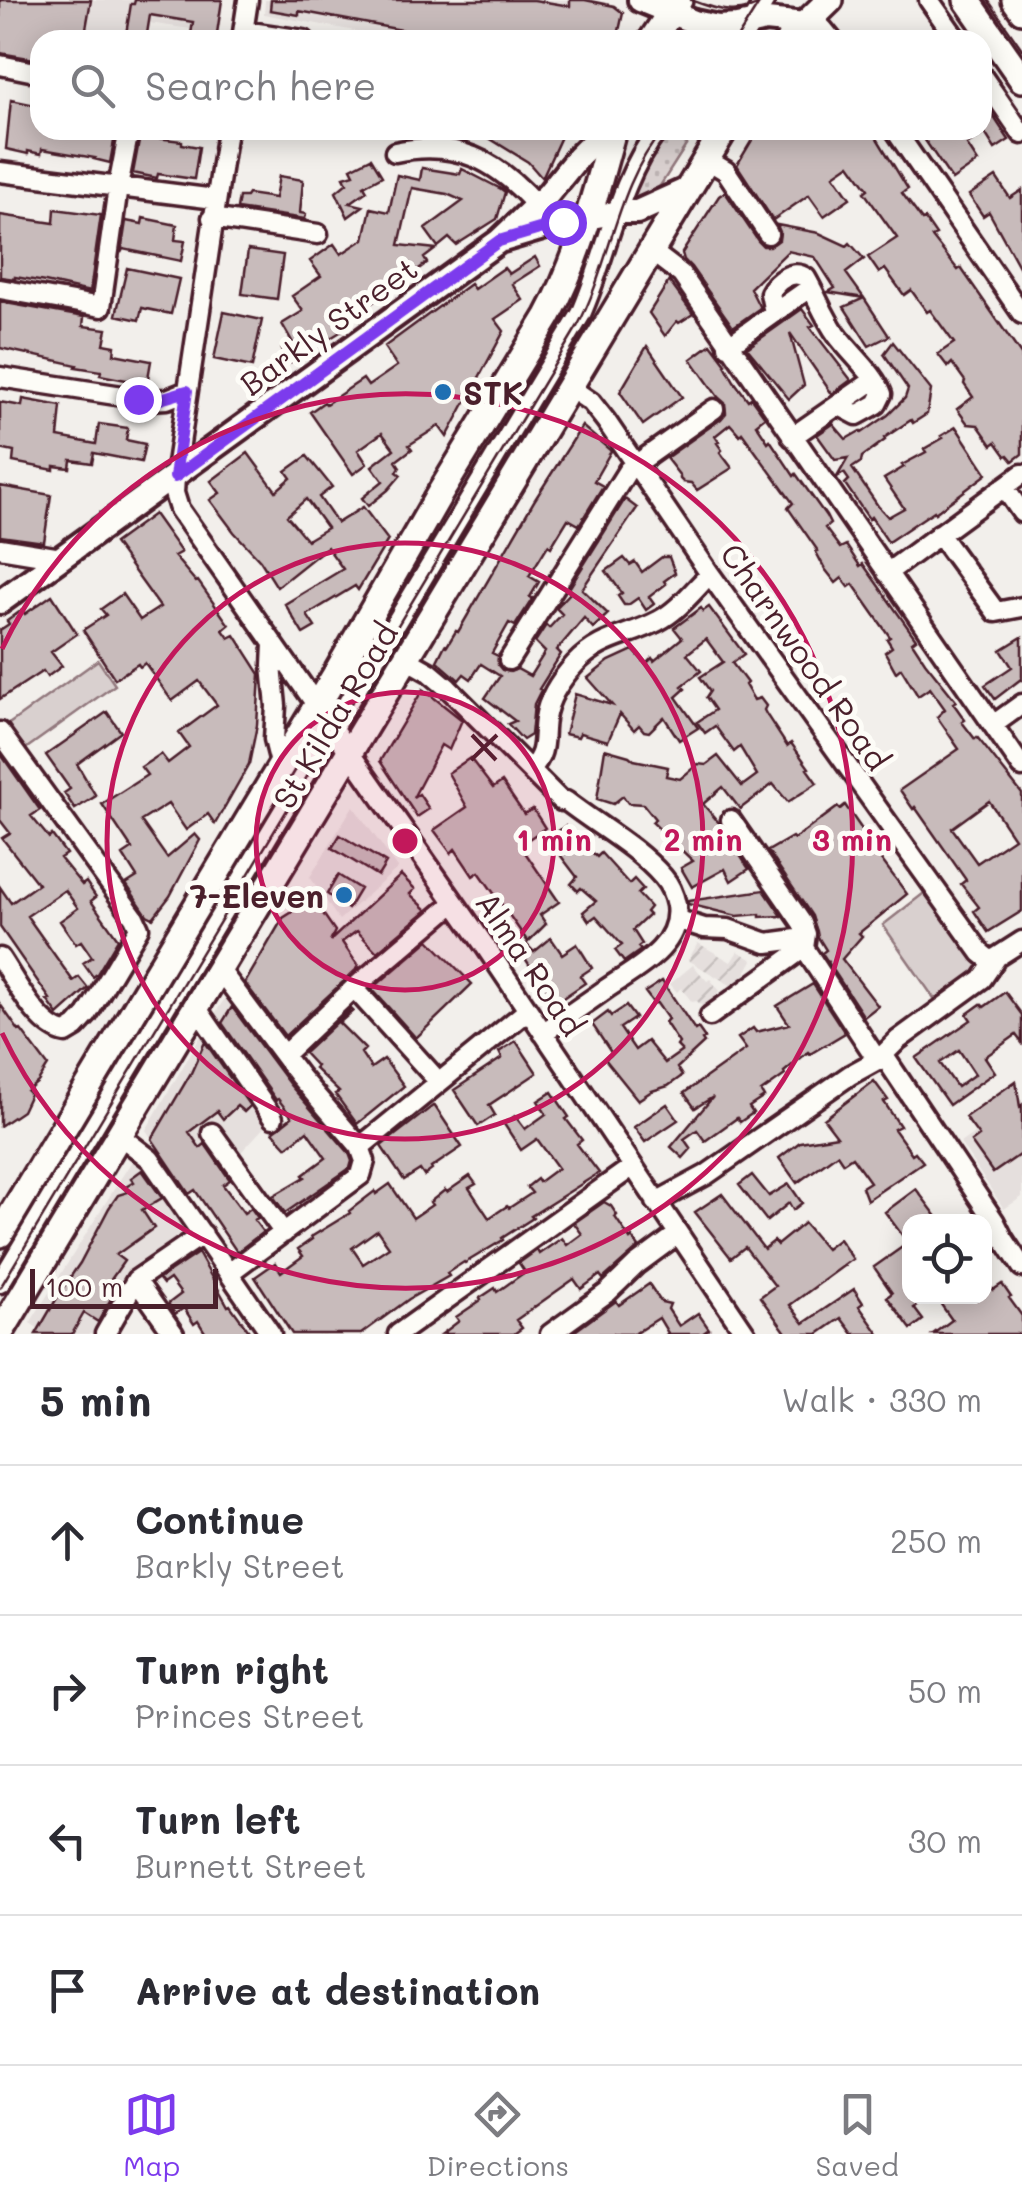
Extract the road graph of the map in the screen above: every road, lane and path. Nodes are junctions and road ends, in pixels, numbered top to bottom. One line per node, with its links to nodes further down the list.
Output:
1 (248, 0): 10 (street)
2 (640, 0): 8 (main road)
3 (765, 0): 13 (street)
4 (830, 0): 16 (highway)
5 (929, 0): 17 (street)
6 (968, 0): 18 (highway)
7 (1015, 0): 9 (highway)
8 (674, 6): 11 (highway); 12 (main road)
9 (1022, 10)
10 (244, 30)
11 (658, 30)
12 (744, 30)
13 (747, 30)
14 (749, 30): 15 (main road)
15 (794, 30)
16 (799, 30)
17 (950, 30)
18 (988, 30)
19 (992, 36): 22 (highway)
20 (0, 65): 21 (street)
21 (30, 70)
22 (1022, 80)
23 (992, 90): 24 (street)
24 (1022, 134)
25 (127, 140): 35 (street)
26 (224, 140): 38 (street)
27 (594, 140): 37 (main road, Barkly Street)
28 (607, 140): 40 (highway, St Kilda Road)
29 (650, 140): 39 (street)
30 (718, 140): 33 (highway, St Kilda Road)
31 (902, 140): 46 (street)
32 (395, 152): 37 (street)
33 (706, 159): 36 (highway, St Kilda Road); 42 (street)
34 (0, 172): 35 (street)
35 (118, 187): 38 (street); 45 (street)
36 (688, 189): 39 (main road, Barkly Street); 44 (highway, St Kilda Road)
37 (536, 205): 43 (main road, Barkly Street)
38 (214, 208): 41 (street); 50 (street)
39 (618, 212): 40 (main road, Barkly Street); 71 (street)
40 (590, 216): 43 (main road, Barkly Street); 69 (highway, St Kilda Road)
41 (318, 234)
42 (768, 234)
43 (499, 241): 55 (main road, Barkly Street)
44 (651, 252): 47 (street); 49 (highway, St Kilda Road)
45 (0, 288)
46 (1022, 314)
47 (728, 346): 52 (street); 52 (street)
48 (0, 377): 50 (street)
49 (569, 387): 53 (street, Charnwood Road); 66 (highway, St Kilda Road)
50 (187, 391): 55 (street)
51 (714, 409): 53 (street)
52 (792, 437): 61 (street)
53 (636, 463): 62 (street, Charnwood Road); 67 (street)
54 (1022, 474): 56 (street)
55 (175, 477): 60 (main road, Barkly Street); 65 (street, Alma Road)
56 (1004, 487): 57 (street); 58 (street)
57 (1022, 513)
58 (940, 534): 61 (street); 64 (street)
59 (0, 548): 60 (street)
60 (61, 558): 63 (main road, Barkly Street)
61 (887, 573): 70 (street)
62 (710, 574): 76 (street); 85 (street, Charnwood Road)
63 (0, 602)
64 (1022, 606)
65 (273, 644): 69 (street, Alma Road); 74 (street)
66 (406, 659): 73 (highway, St Kilda Road); 76 (street)
67 (509, 660)
68 (1022, 704): 70 (street)
69 (316, 706): 71 (street, Alma Road); 74 (highway, St Kilda Road)
70 (993, 725): 75 (street)
71 (332, 729): 73 (street, Alma Road); 107 (street)
72 (0, 732): 83 (street)
73 (349, 753): 78 (street, Alma Road); 84 (highway, St Kilda Road)
74 (280, 766): 101 (highway, St Kilda Road)
75 (1022, 767)
76 (535, 774): 79 (street)
77 (730, 820): 81 (street)
78 (454, 903): 86 (street); 88 (street, Alma Road)
79 (676, 919): 81 (street); 90 (street)
80 (1022, 941): 85 (street)
81 (801, 943): 89 (street); 91 (street)
82 (1022, 952): 85 (street)
83 (0, 958)
84 (219, 970): 87 (highway, St Kilda Road); 92 (street)
85 (987, 971): 91 (street)
86 (354, 988): 92 (street); 93 (street)
87 (196, 1007): 94 (street); 96 (highway, St Kilda Road)
88 (528, 1010): 90 (street, Alma Road); 93 (street)
89 (710, 1016)
90 (543, 1033): 98 (street, Alma Road)
91 (886, 1051): 99 (street); 104 (street)
92 (284, 1056): 97 (street)
93 (439, 1082): 97 (street)
94 (273, 1118)
95 (212, 1133): 100 (street)
96 (119, 1135): 102 (street); 108 (highway, St Kilda Road)
97 (360, 1146): 100 (street)
98 (632, 1167): 99 (street, Alma Road); 112 (street)
99 (661, 1208): 103 (street, Alma Road)
100 (284, 1233): 105 (street)
101 (0, 1234)
102 (203, 1234): 105 (street); 106 (street)
103 (678, 1234): 113 (street); 114 (street, Alma Road)
104 (1022, 1267)
105 (229, 1273): 111 (street)
106 (136, 1280): 109 (street); 110 (street)
107 (0, 1283)
108 (8, 1331)
109 (105, 1334)
110 (174, 1334)
111 (271, 1334)
112 (398, 1334)
113 (550, 1334)
114 (746, 1334)

